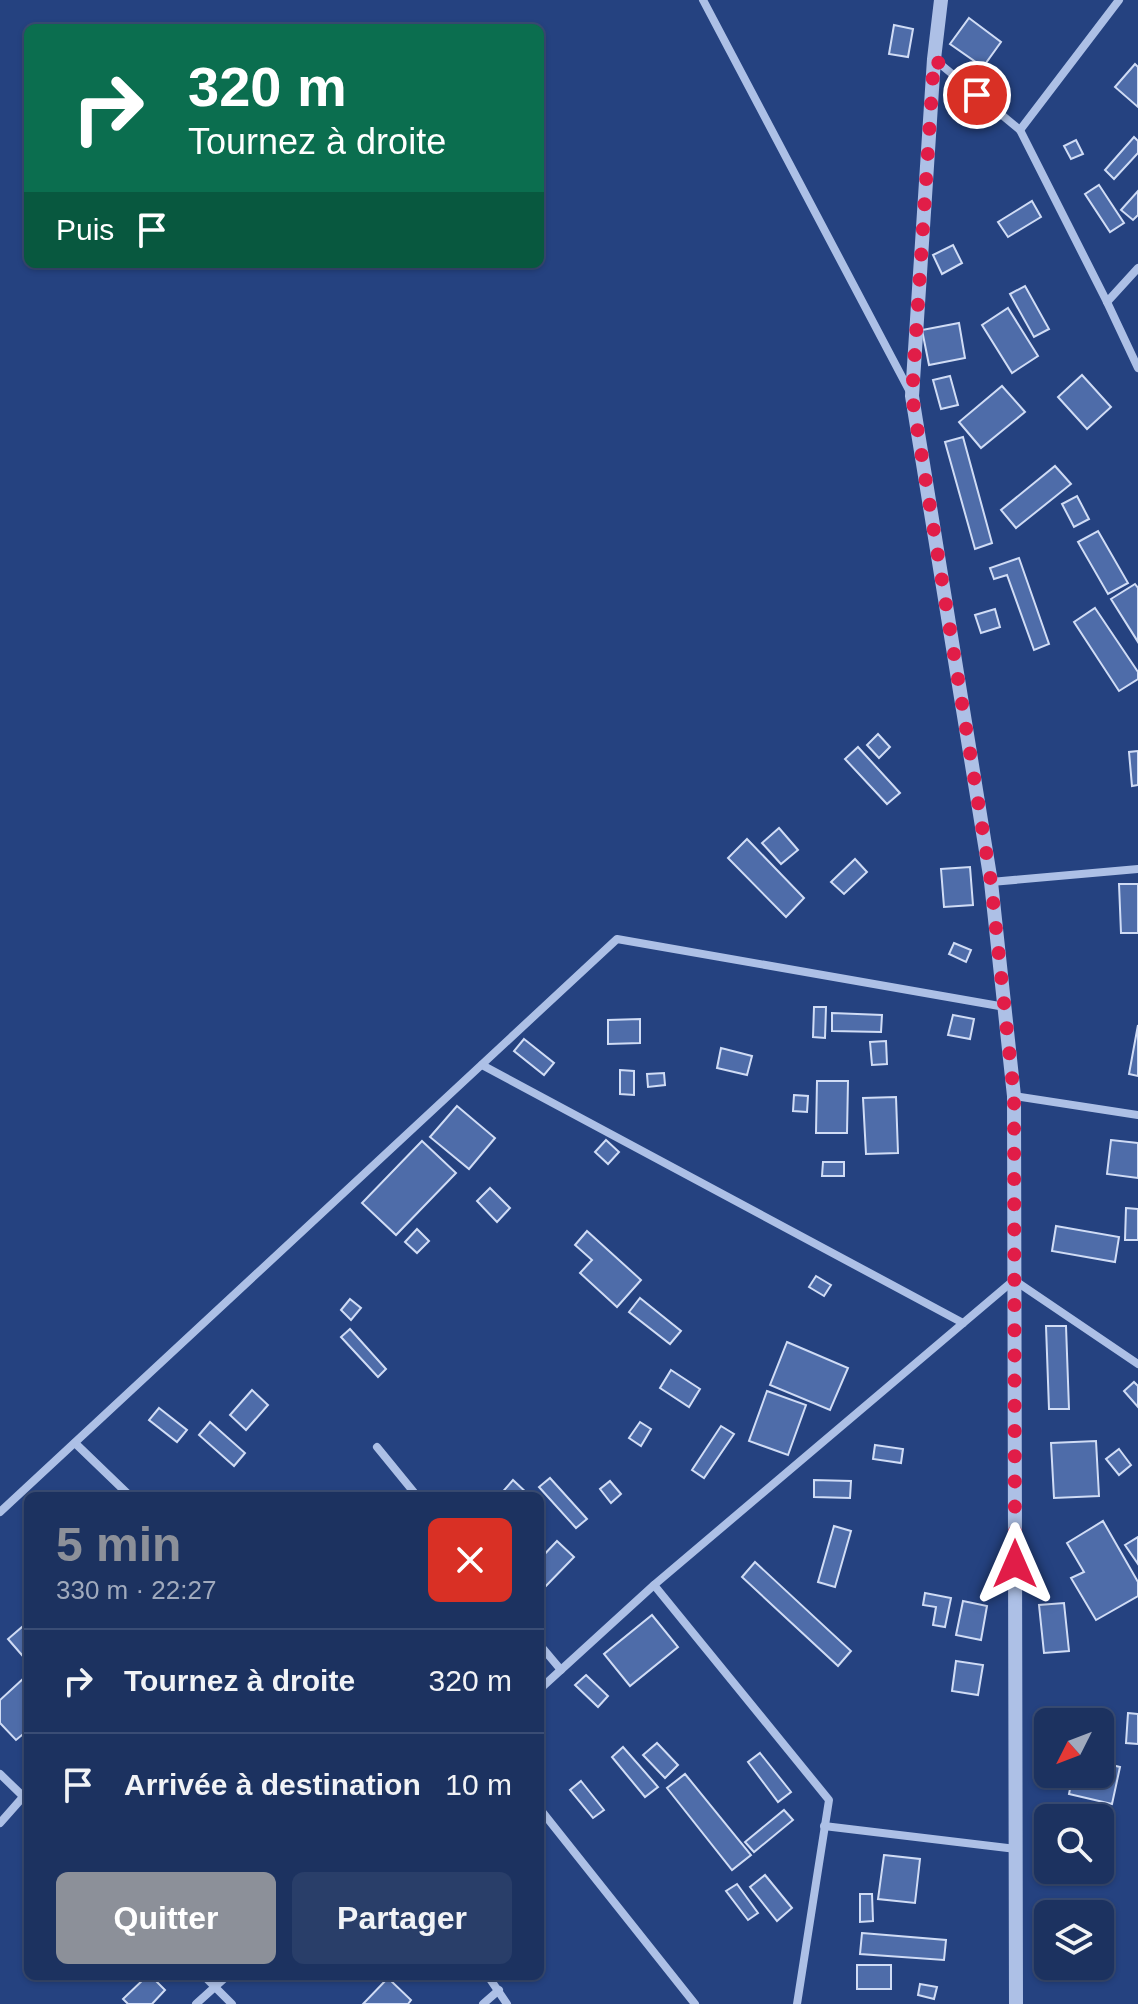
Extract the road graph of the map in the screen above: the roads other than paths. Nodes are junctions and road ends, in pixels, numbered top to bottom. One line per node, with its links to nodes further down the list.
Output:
1 (703, 0): 9 (street)
2 (941, 0): 4 (street)
3 (1119, 0): 5 (street)
4 (934, 59): 5 (street); 9 (street)
5 (1020, 130): 7 (street)
6 (1138, 268): 7 (street)
7 (1107, 302): 8 (street)
8 (1138, 368)
9 (912, 396): 11 (street)
10 (1138, 869): 11 (street)
11 (991, 882): 12 (street)
12 (1005, 1007): 13 (street); 14 (street)
13 (482, 1065): 17 (street); 19 (street)
14 (1014, 1096): 15 (street); 16 (street)
15 (1138, 1115)
16 (1014, 1280): 17 (street); 18 (street); 34 (street)
17 (963, 1323): 24 (street)
18 (1138, 1364)
19 (75, 1443): 21 (street); 23 (street)
20 (377, 1447): 22 (street)
21 (126, 1492)
22 (414, 1492)
23 (0, 1512)
24 (654, 1585): 26 (street); 33 (street)
25 (544, 1650): 26 (street)
26 (561, 1670): 27 (street)
27 (544, 1685)
28 (0, 1774): 29 (street)
29 (24, 1797)
30 (24, 1801): 32 (street)
31 (544, 1814): 44 (street)
32 (0, 1823)
33 (824, 1826): 34 (street); 45 (street)
34 (1016, 1849): 46 (street)
35 (208, 1980): 38 (street)
36 (223, 1980): 38 (street)
37 (491, 1980): 39 (street)
38 (215, 1987): 40 (street); 41 (street)
39 (499, 1990): 42 (street); 43 (street)
40 (196, 2004)
41 (232, 2004)
42 (483, 2004)
43 (507, 2004)
44 (695, 2004)
45 (797, 2004)
46 (1016, 2004)

